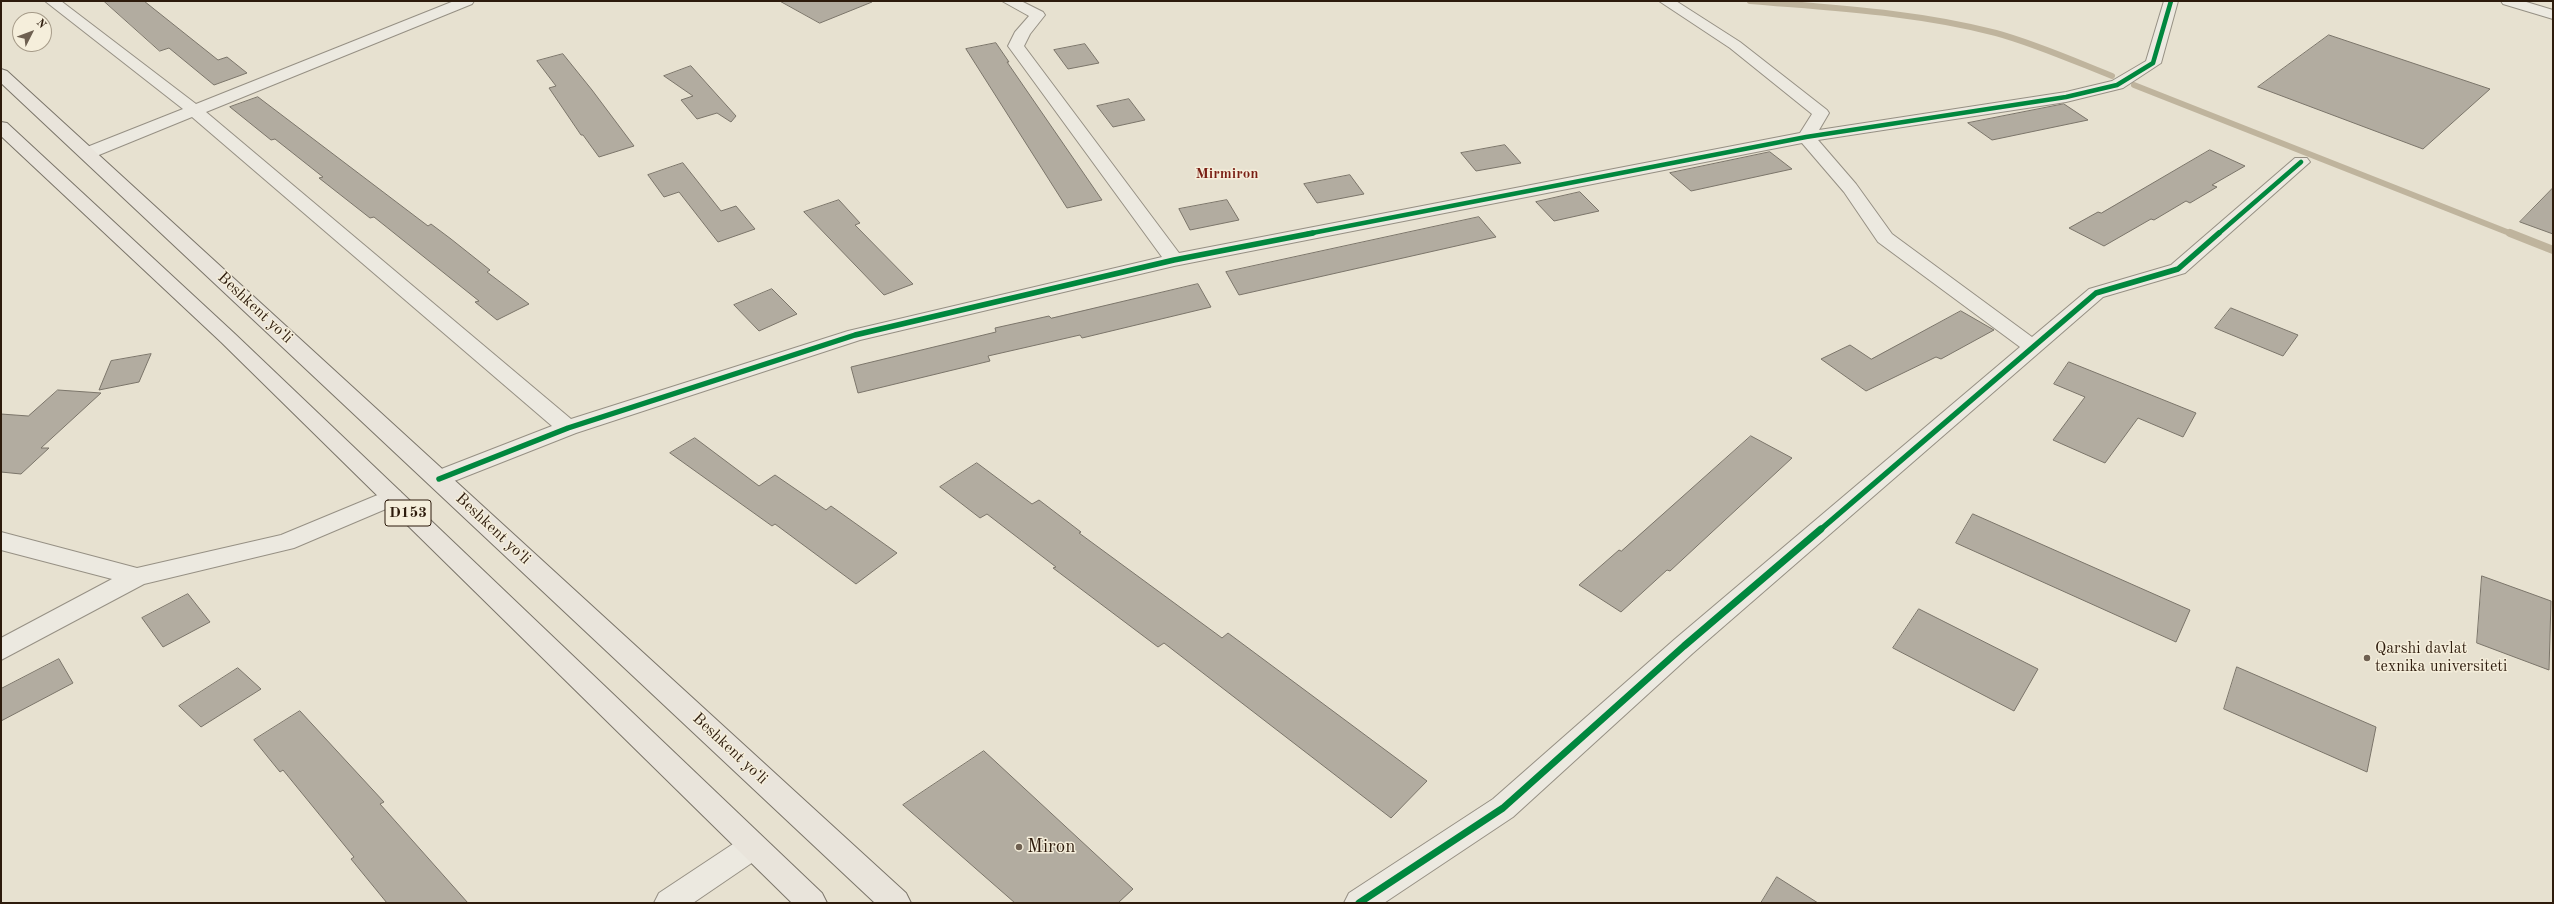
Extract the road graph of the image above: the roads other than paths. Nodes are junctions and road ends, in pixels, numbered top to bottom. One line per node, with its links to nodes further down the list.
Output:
1 (52, 1): 9 (street)
2 (467, 1): 9 (street)
3 (1009, 1): 14 (street)
4 (1666, 1): 11 (street)
5 (2171, 1): 11 (street)
6 (2508, 1): 7 (street)
7 (2553, 15)
8 (1, 74): 12 (main road, Beshkent yoʻli / D153)
9 (194, 110): 12 (street); 16 (street)
10 (1, 127): 18 (main road, D153)
11 (1806, 137): 14 (street); 15 (street)
12 (88, 152): 17 (main road, Beshkent yoʻli / D153)
13 (2301, 162): 15 (street)
14 (1174, 260): 16 (street)
15 (2033, 347): 26 (street)
16 (568, 428): 17 (street)
17 (439, 479): 25 (main road, Beshkent yoʻli / D153)
18 (392, 497): 20 (street); 22 (main road, D153)
19 (1, 541): 20 (street)
20 (137, 577): 21 (street)
21 (1, 650)
22 (752, 847): 23 (street); 24 (main road, D153)
23 (669, 903)
24 (812, 903)
25 (896, 903)
26 (1359, 903)

